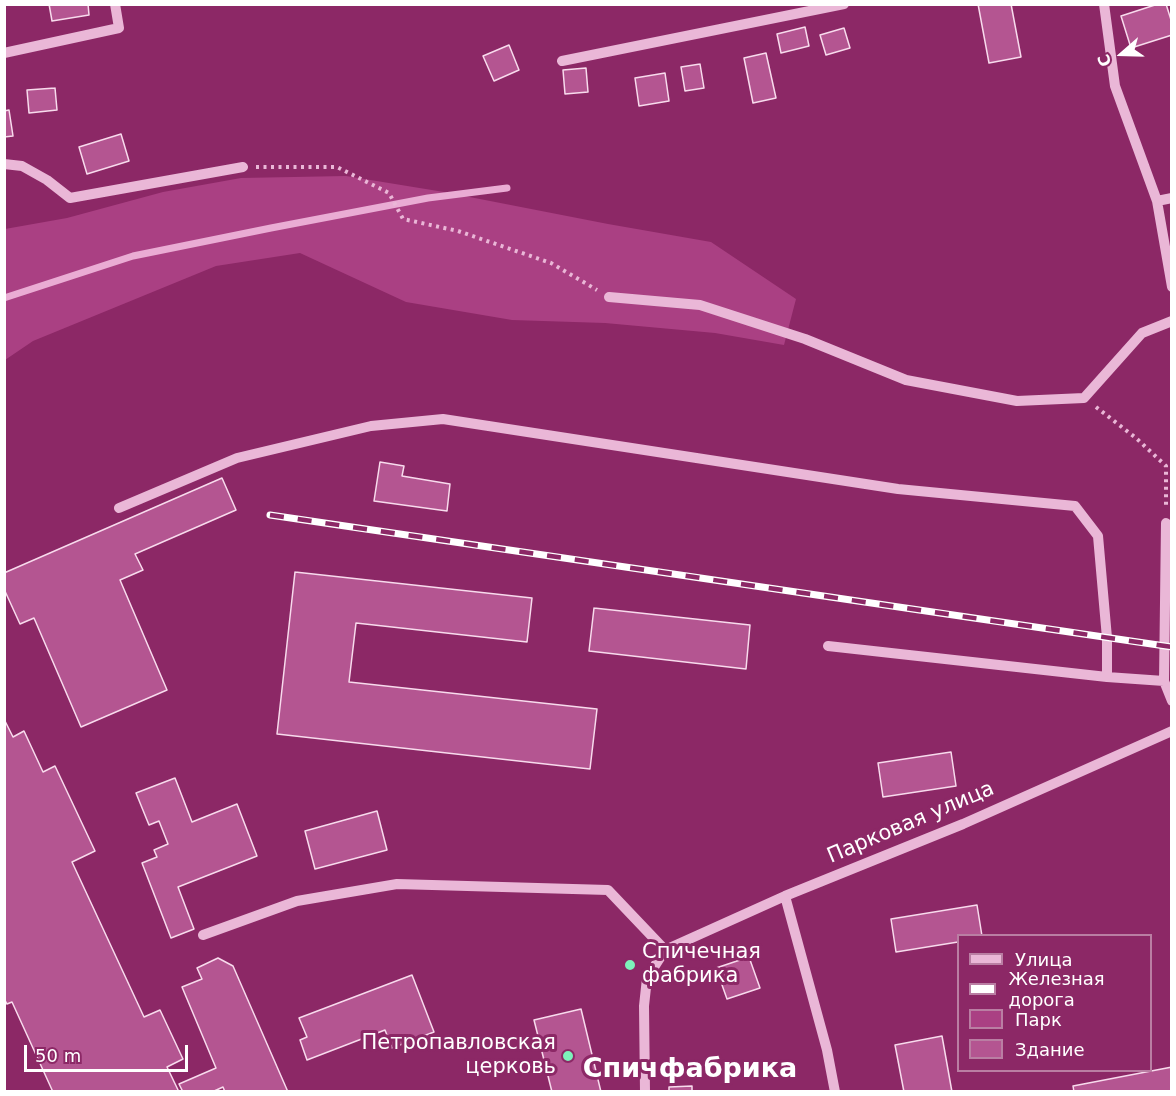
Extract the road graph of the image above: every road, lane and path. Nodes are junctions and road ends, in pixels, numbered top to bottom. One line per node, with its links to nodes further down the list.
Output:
1 (115, 4): 4 (street)
2 (844, 4): 5 (street)
3 (1104, 4): 9 (street)
4 (4, 53)
5 (562, 61)
6 (4, 164): 7 (street)
7 (243, 167): 11 (path)
8 (1172, 198): 9 (street)
9 (1157, 201): 10 (street)
10 (1172, 287)
11 (609, 297): 13 (street)
12 (1172, 321): 13 (street)
13 (1084, 398): 15 (path)
14 (118, 508): 17 (street)
15 (1166, 523): 18 (street)
16 (828, 646): 17 (street)
17 (1107, 677): 18 (street)
18 (1164, 681): 19 (street)
19 (1172, 701)
20 (1172, 731): 21 (street, Парковая улица)
21 (785, 896): 23 (street, Парковая улица); 25 (street)
22 (203, 935): 23 (street)
23 (665, 950): 24 (street)
24 (645, 1092)
25 (835, 1092)

